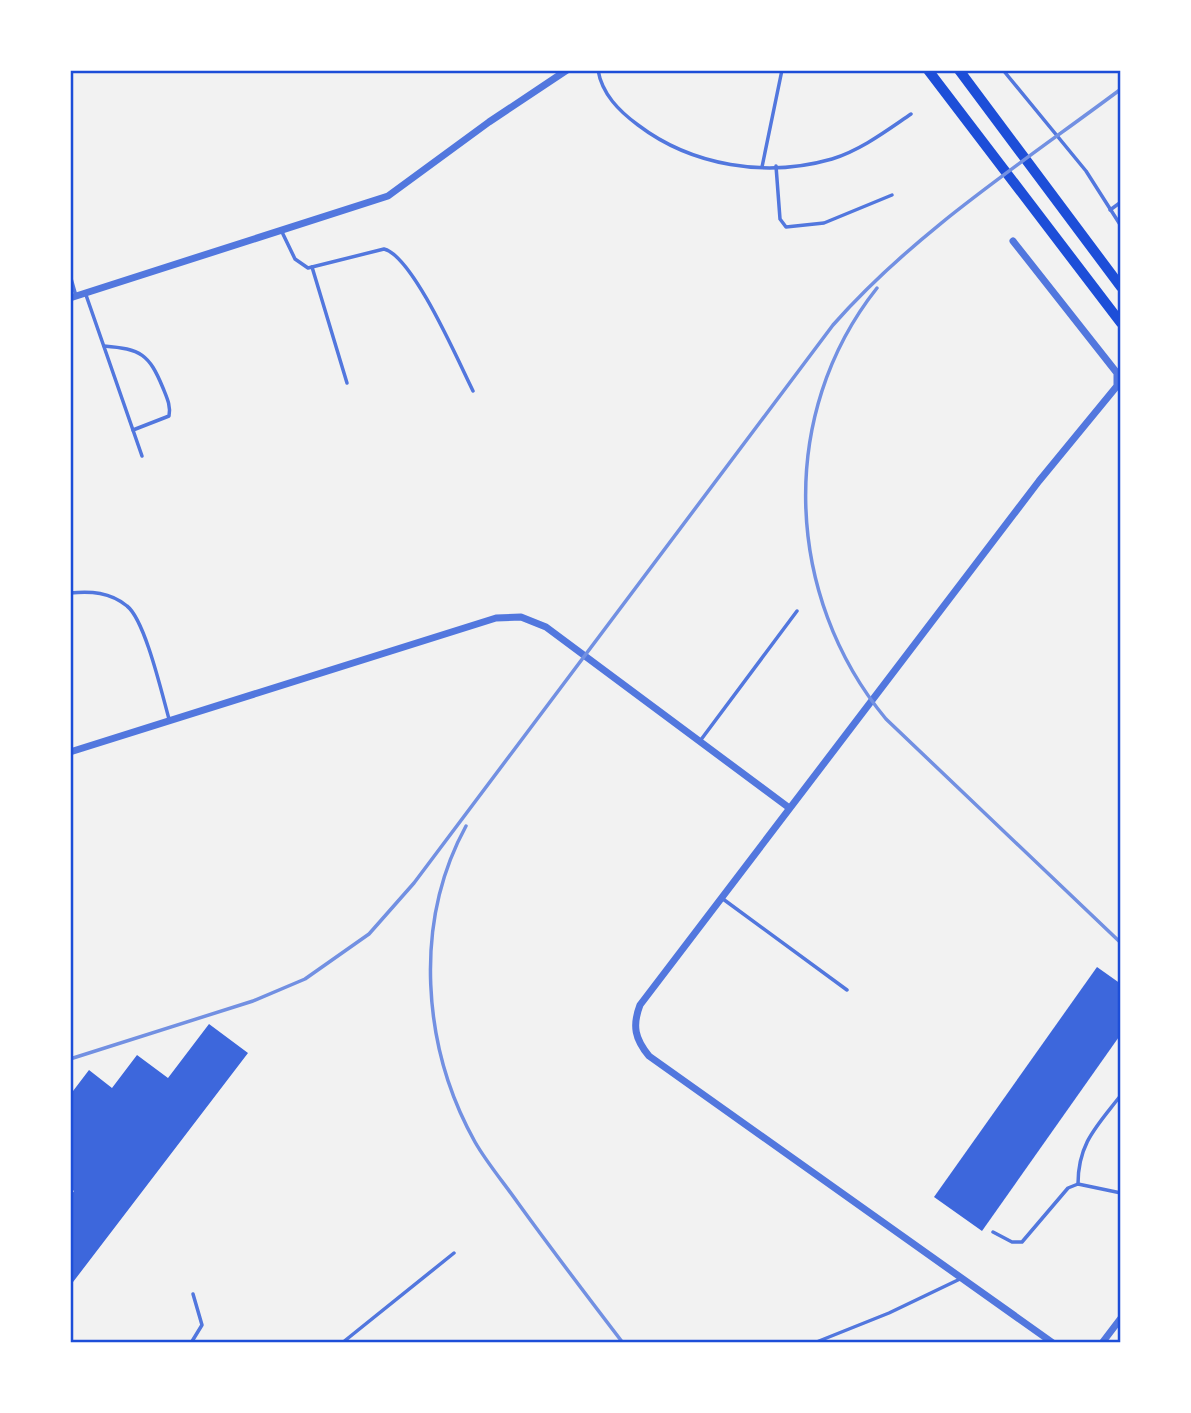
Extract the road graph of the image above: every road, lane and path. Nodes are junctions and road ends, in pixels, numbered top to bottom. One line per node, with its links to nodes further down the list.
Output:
1 (567, 70): 14 (street)
2 (598, 70): 9 (lane)
3 (782, 70): 9 (lane)
4 (928, 70): 21 (main road)
5 (959, 70): 18 (main road)
6 (1003, 70): 12 (lane)
7 (911, 114): 8 (lane)
8 (776, 166): 9 (lane); 10 (lane)
9 (762, 167)
10 (892, 195)
11 (1121, 202): 12 (lane)
12 (1110, 210): 13 (lane)
13 (1121, 226)
14 (282, 232): 16 (lane); 19 (street)
15 (1013, 241): 32 (street)
16 (312, 267): 23 (lane); 24 (lane)
17 (70, 275): 20 (lane)
18 (1121, 288)
19 (85, 293): 20 (street); 22 (lane)
20 (73, 297)
21 (1121, 323)
22 (104, 346): 25 (lane); 25 (lane)
23 (347, 383)
24 (473, 391)
25 (133, 430): 26 (lane)
26 (142, 456)
27 (70, 593): 29 (lane)
28 (797, 611): 30 (lane)
29 (170, 721): 30 (street); 31 (street)
30 (699, 742): 32 (street)
31 (70, 752)
32 (788, 807): 33 (street)
33 (721, 898): 34 (lane); 40 (street)
34 (847, 990)
35 (1121, 1095): 36 (lane)
36 (1078, 1184): 37 (lane); 38 (lane)
37 (1121, 1193)
38 (993, 1233)
39 (454, 1253): 44 (lane)
40 (961, 1278): 45 (lane); 46 (street)
41 (192, 1294): 43 (lane)
42 (1121, 1318): 47 (street)
43 (191, 1343)
44 (342, 1343)
45 (814, 1343)
46 (1053, 1343)
47 (1102, 1343)

